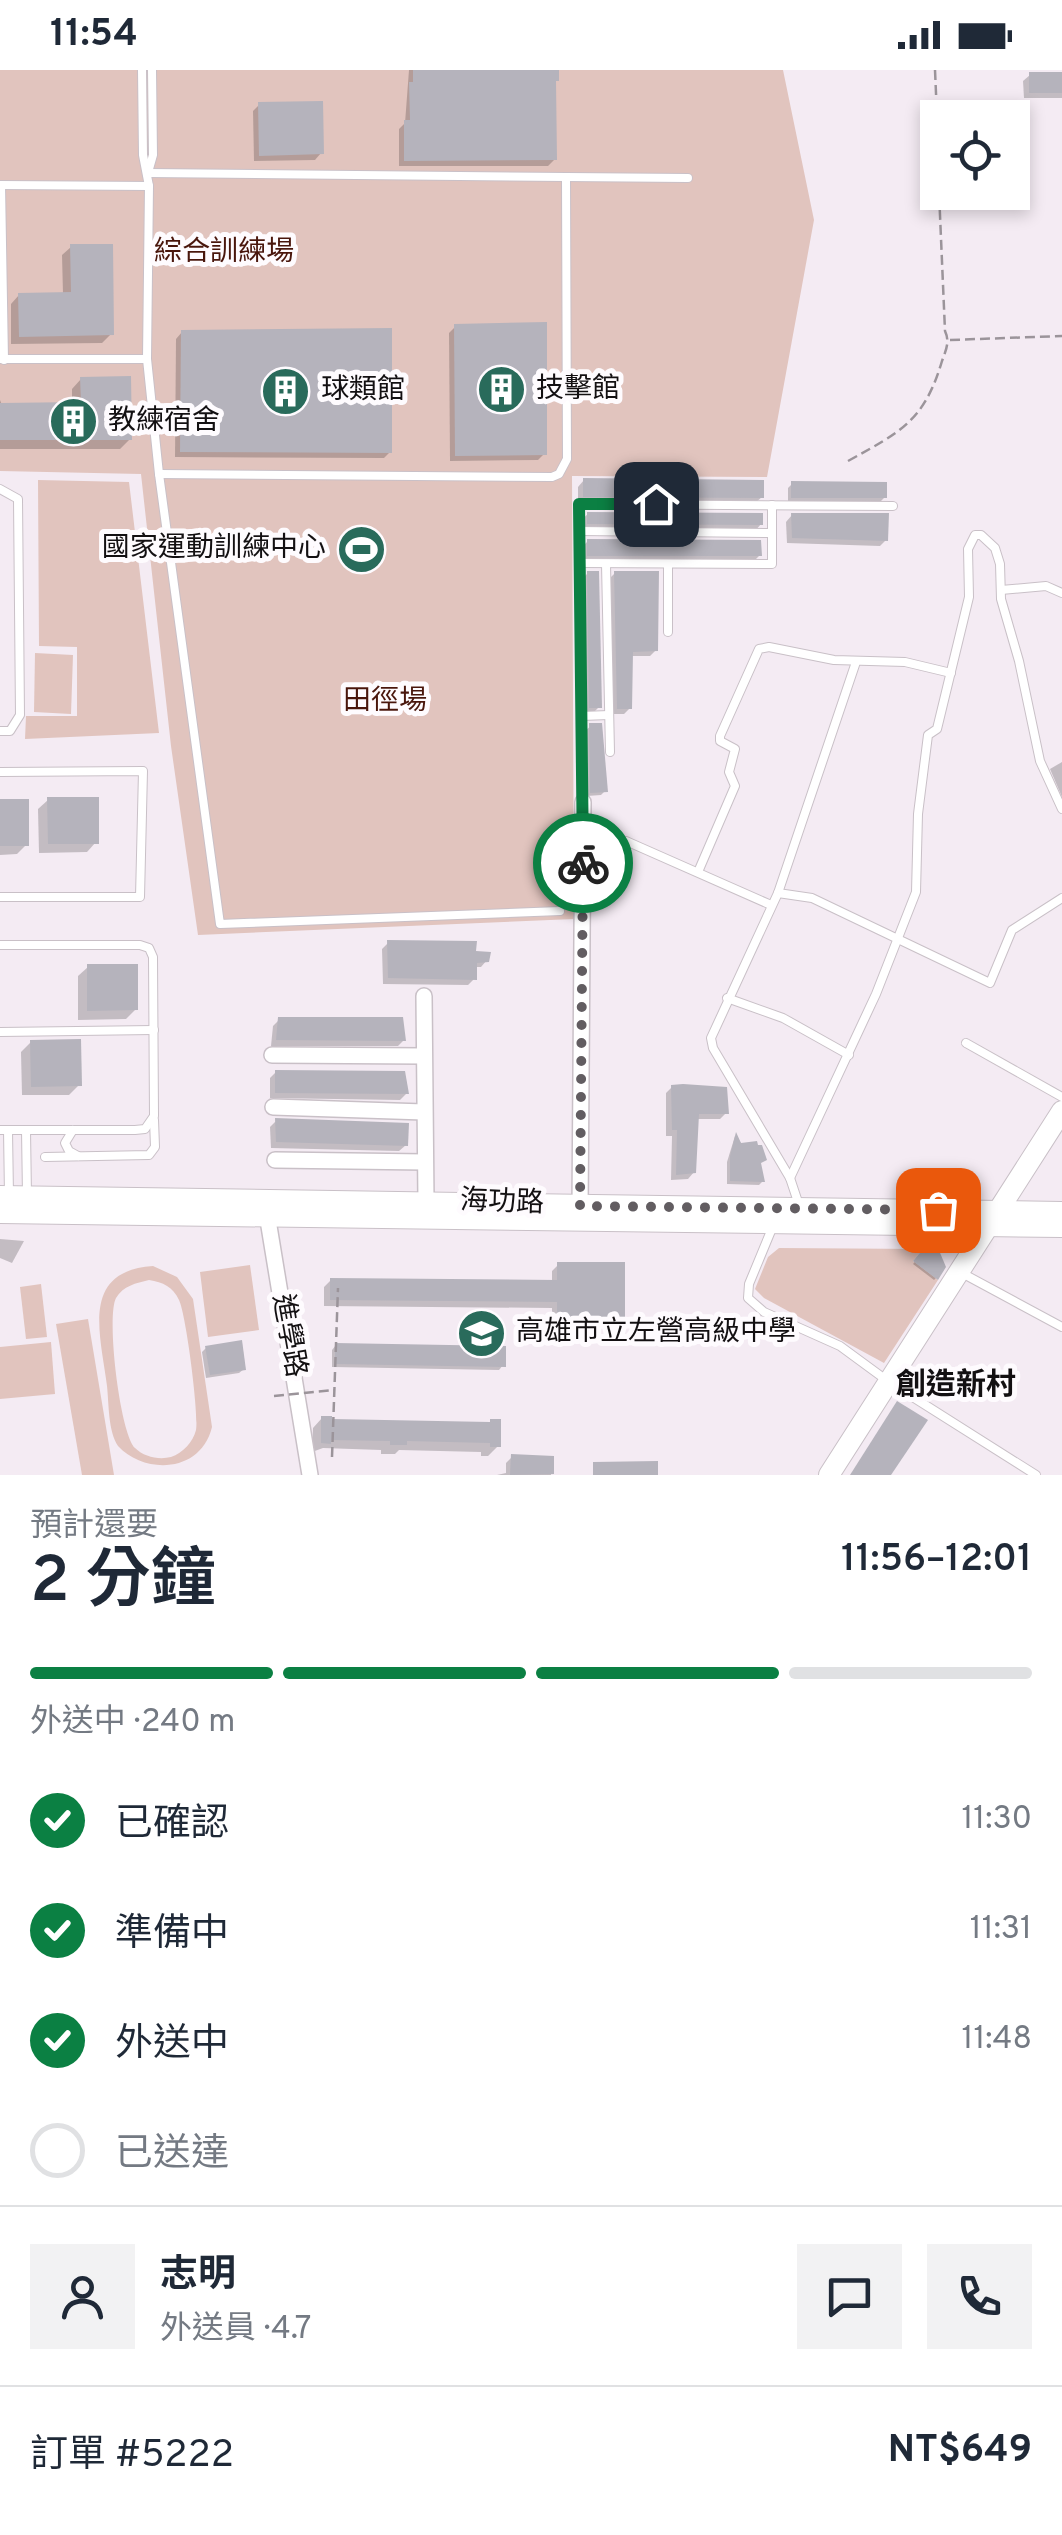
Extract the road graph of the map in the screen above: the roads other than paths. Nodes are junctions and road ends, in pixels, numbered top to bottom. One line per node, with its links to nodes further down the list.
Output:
1 (142, 70): 3 (lane)
2 (152, 70): 3 (lane)
3 (148, 173): 4 (lane); 7 (lane)
4 (566, 178): 5 (lane); 10 (lane)
5 (688, 178)
6 (1, 185): 7 (lane); 9 (lane)
7 (148, 186): 8 (lane)
8 (147, 359): 9 (lane); 10 (lane)
9 (2, 360)
10 (159, 474): 37 (lane)
11 (0, 489): 26 (lane)
12 (772, 505): 13 (lane); 14 (lane); 15 (lane)
13 (893, 506)
14 (580, 531): 15 (lane); 16 (lane)
15 (772, 533): 18 (lane)
16 (580, 564): 17 (lane); 25 (lane)
17 (606, 564): 18 (lane); 24 (lane)
18 (668, 564): 21 (lane)
19 (1001, 590): 20 (lane); 23 (lane); 30 (lane)
20 (1062, 593)
21 (668, 632)
22 (856, 662): 23 (lane); 32 (lane); 33 (lane)
23 (951, 672): 38 (lane)
24 (609, 715): 25 (lane); 27 (lane)
25 (582, 716): 29 (lane)
26 (0, 731)
27 (610, 752)
28 (0, 772): 34 (lane)
29 (583, 802): 68 (street)
30 (1062, 809)
31 (626, 841): 32 (lane)
32 (698, 872): 36 (lane)
33 (778, 894): 36 (lane); 38 (lane)
34 (0, 897)
35 (1062, 898): 38 (lane)
36 (771, 904): 41 (lane)
37 (560, 911)
38 (899, 938): 46 (lane)
39 (0, 945): 42 (lane)
40 (424, 996): 47 (street)
41 (727, 998): 46 (lane); 63 (lane)
42 (154, 1030): 43 (lane); 52 (lane)
43 (0, 1032)
44 (966, 1043): 48 (lane)
45 (272, 1055): 47 (street)
46 (849, 1055): 63 (lane)
47 (424, 1056): 50 (street)
48 (1062, 1097)
49 (273, 1108): 50 (street)
50 (424, 1112): 62 (street)
51 (1062, 1112): 71 (street)
52 (154, 1116): 57 (lane); 58 (lane)
53 (4, 1130): 54 (lane); 64 (lane)
54 (26, 1130): 55 (lane); 64 (lane)
55 (56, 1130): 56 (lane); 59 (lane)
56 (74, 1130): 57 (lane); 59 (lane)
57 (134, 1130): 58 (lane)
58 (154, 1138): 60 (lane)
59 (65, 1143): 60 (lane); 60 (lane)
60 (78, 1156)
61 (275, 1160): 62 (street)
62 (425, 1162): 66 (street)
63 (790, 1178): 70 (lane)
64 (9, 1200): 65 (street, 海功路); 65 (street, 海功路)
65 (266, 1207): 66 (street, 海功路); 76 (street, 進學路)
66 (426, 1209): 68 (street, 海功路)
67 (1062, 1212): 71 (street)
68 (580, 1213): 69 (street, 海功路)
69 (774, 1216): 70 (street, 海功路); 75 (lane)
70 (801, 1216): 71 (street, 海功路)
71 (994, 1219): 72 (street); 73 (street)
72 (1062, 1228)
73 (960, 1272): 74 (lane); 75 (street)
74 (1062, 1328)
75 (889, 1382): 77 (street); 78 (lane)
76 (310, 1475)
77 (829, 1475)
78 (1036, 1475)

